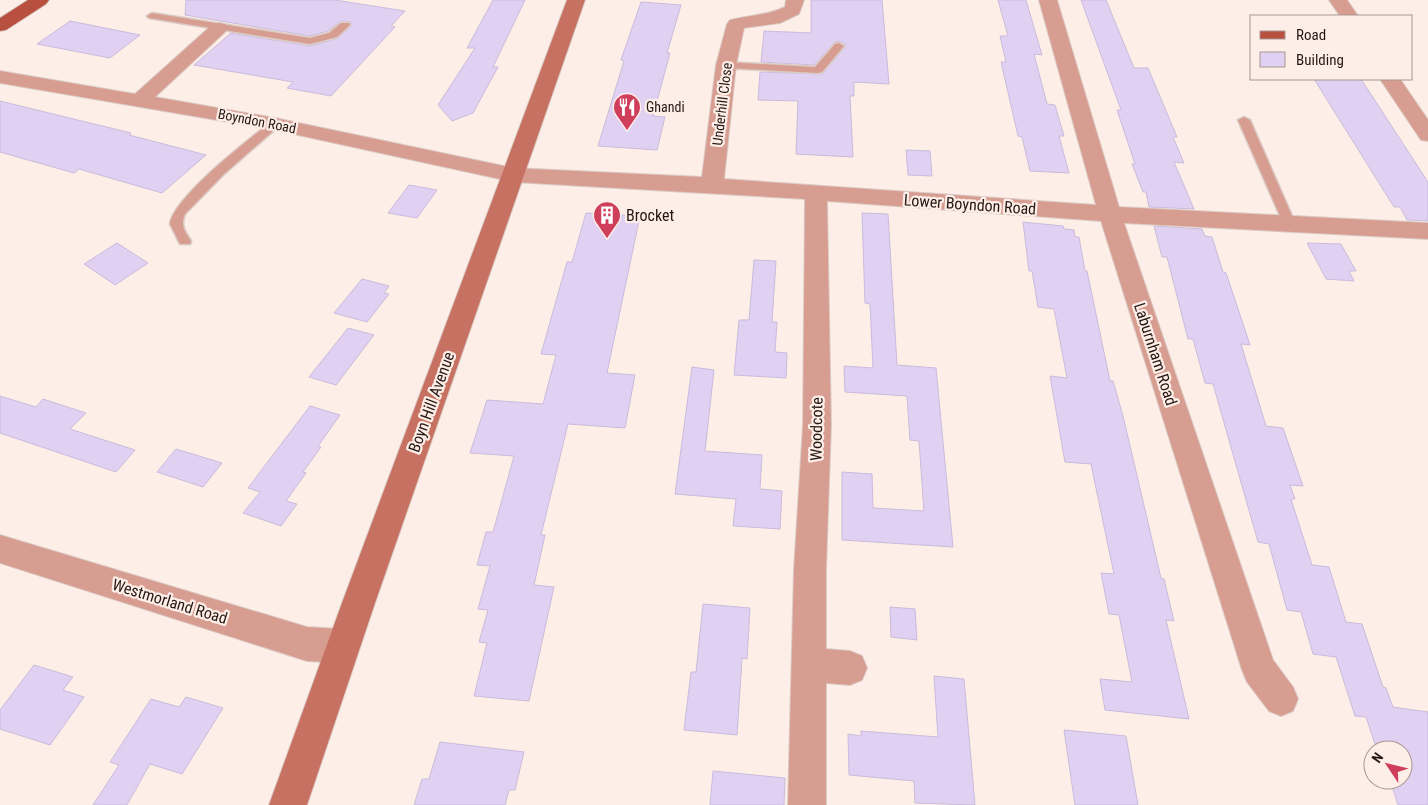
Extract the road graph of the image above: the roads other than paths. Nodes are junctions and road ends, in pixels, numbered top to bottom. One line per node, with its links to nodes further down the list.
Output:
1 (40, 0): 9 (main road)
2 (576, 0): 19 (street, Boyn Hill Avenue)
3 (795, 0): 12 (street, Underhill Close)
4 (1048, 0): 22 (street, Laburnham Road)
5 (1338, 0): 6 (street)
6 (1348, 15)
7 (152, 16): 10 (lane)
8 (345, 25): 10 (lane)
9 (0, 26)
10 (219, 28): 15 (street)
11 (839, 46): 12 (lane)
12 (726, 65): 20 (street, Underhill Close)
13 (0, 77): 15 (street, Boyndon Road)
14 (1391, 80): 18 (street)
15 (140, 100): 17 (street, Boyndon Road)
16 (1244, 120): 23 (lane)
17 (275, 124): 19 (street, Boyndon Road); 25 (lane)
18 (1428, 135)
19 (513, 175): 20 (street, Lower Boyndon Road); 27 (street, Boyn Hill Avenue)
20 (712, 186): 21 (street, Lower Boyndon Road)
21 (816, 194): 22 (street, Lower Boyndon Road); 28 (street, Woodcote)
22 (1110, 214): 23 (street, Lower Boyndon Road); 30 (street, Laburnham Road)
23 (1290, 225): 24 (street, Lower Boyndon Road)
24 (1428, 231)
25 (185, 242)
26 (0, 549): 27 (street, Westmorland Road)
27 (341, 646): 31 (street, Boyn Hill Avenue)
28 (809, 664): 29 (street); 32 (street, Woodcote)
29 (850, 668)
30 (1281, 699)
31 (288, 805)
32 (807, 805)

